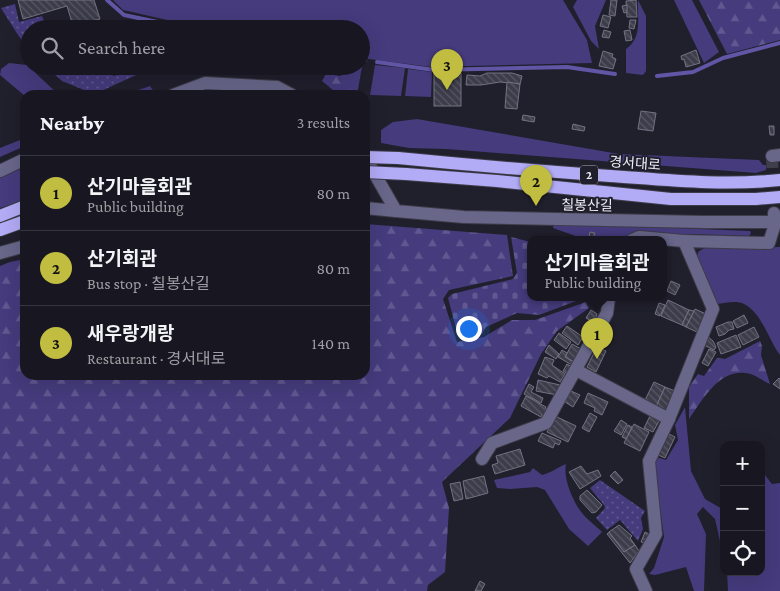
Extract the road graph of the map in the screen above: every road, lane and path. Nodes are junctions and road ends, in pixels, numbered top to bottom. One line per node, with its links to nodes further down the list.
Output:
1 (186, 90): 2 (street)
2 (282, 90)
3 (370, 157): 8 (main road, 경서대로 / 2, bridge)
4 (20, 161): 6 (street)
5 (370, 166): 12 (street)
6 (0, 171)
7 (370, 172): 9 (main road, 2, bridge)
8 (780, 180)
9 (780, 197)
10 (20, 208): 13 (main road)
11 (370, 208): 12 (street, 칠봉산길)
12 (396, 211): 14 (street, 칠봉산길)
13 (0, 216)
14 (776, 219): 18 (street)
15 (20, 223): 16 (main road)
16 (0, 230)
17 (667, 240): 18 (street)
18 (684, 242): 23 (street)
19 (20, 247): 20 (street)
20 (0, 253)
21 (609, 301): 22 (street)
22 (576, 370): 23 (street); 24 (street)
23 (669, 419): 25 (street)
24 (482, 459)
25 (646, 591)

